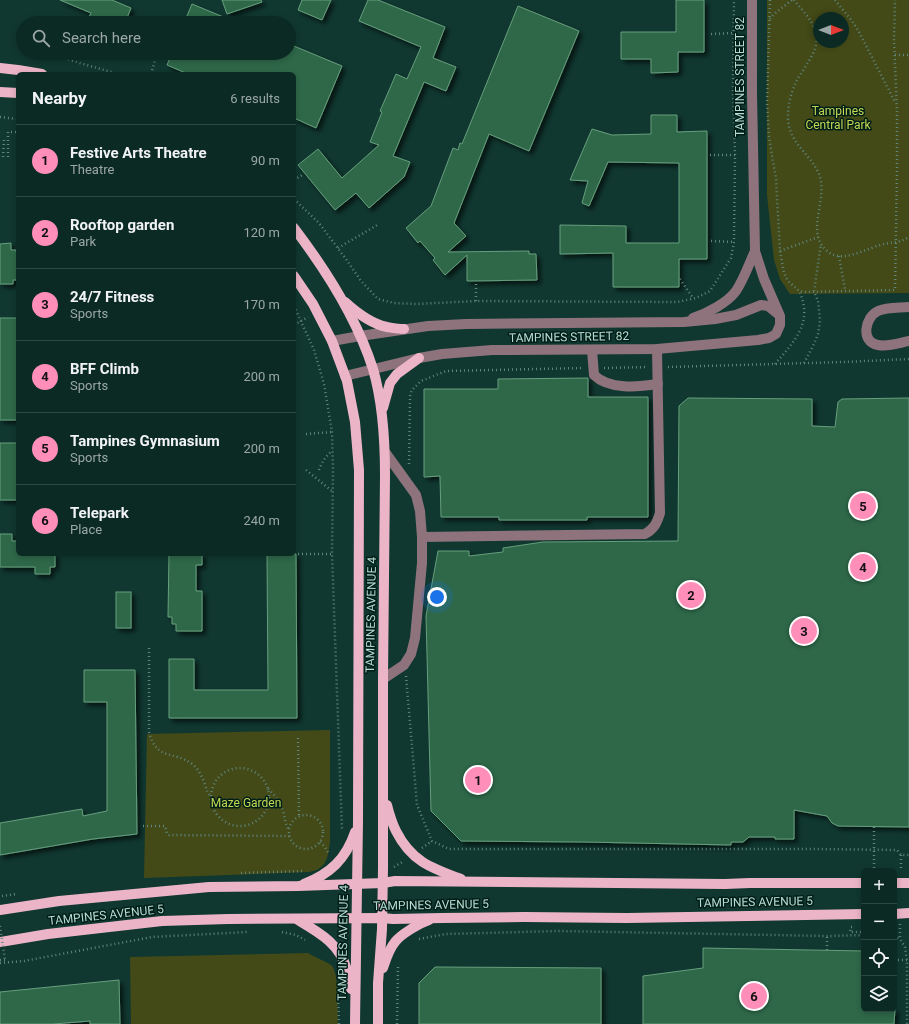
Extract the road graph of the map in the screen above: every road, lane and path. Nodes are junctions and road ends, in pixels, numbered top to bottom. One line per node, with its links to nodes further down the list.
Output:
1 (734, 0): 8 (path)
2 (752, 0): 41 (street, TAMPINES STREET 82)
3 (770, 0): 7 (path)
4 (793, 0): 7 (path); 34 (path)
5 (835, 0): 20 (path)
6 (895, 0): 10 (path)
7 (770, 20): 42 (path)
8 (734, 33): 9 (path); 26 (path)
9 (711, 34)
10 (895, 55): 11 (path); 20 (path)
11 (909, 55)
12 (69, 60): 16 (path)
13 (155, 60): 17 (path)
14 (0, 68): 15 (main road)
15 (30, 72)
16 (111, 72)
17 (152, 72)
18 (0, 92): 19 (main road)
19 (16, 93)
20 (896, 104): 38 (path)
21 (0, 117): 22 (path)
22 (16, 119)
23 (16, 132): 28 (path)
24 (4, 139): 27 (path)
25 (710, 155): 26 (path)
26 (735, 155): 37 (path)
27 (3, 157)
28 (8, 157)
29 (304, 174): 30 (path)
30 (296, 179)
31 (296, 201): 40 (path)
32 (379, 224): 40 (path)
33 (296, 231): 50 (main road, TAMPINES AVENUE 4)
34 (818, 237): 39 (path); 42 (path)
35 (909, 237): 38 (path)
36 (711, 241): 37 (path)
37 (734, 242): 51 (path)
38 (896, 243): 43 (path); 47 (path)
39 (821, 244): 43 (path); 49 (path)
40 (338, 248): 52 (path)
41 (755, 251): 55 (street, TAMPINES STREET 82); 56 (street, TAMPINES STREET 82)
42 (780, 251): 48 (path)
43 (839, 256): 47 (path)
44 (296, 279): 59 (main road, TAMPINES AVENUE 4)
45 (680, 279): 51 (path)
46 (476, 284): 52 (path)
47 (845, 290): 49 (path)
48 (798, 291): 49 (path); 66 (path)
49 (814, 291): 65 (path)
50 (340, 296): 57 (main road); 58 (main road, TAMPINES AVENUE 4)
51 (693, 298): 52 (path)
52 (476, 301)
53 (909, 307): 60 (street)
54 (296, 310): 73 (path)
55 (780, 316): 56 (street, TAMPINES STREET 82); 61 (street, TAMPINES STREET 82)
56 (684, 322): 57 (street, TAMPINES STREET 82)
57 (404, 329): 58 (street, TAMPINES STREET 82)
58 (360, 336): 59 (street, TAMPINES STREET 82); 69 (main road, TAMPINES AVENUE 4)
59 (332, 341): 70 (main road, TAMPINES AVENUE 4)
60 (909, 341)
61 (657, 349): 62 (street, TAMPINES STREET 82); 68 (street)
62 (592, 350): 63 (street, TAMPINES STREET 82); 67 (street)
63 (419, 358): 69 (street, TAMPINES STREET 82); 72 (main road)
64 (909, 359): 65 (path)
65 (803, 363): 66 (path)
66 (775, 364): 68 (path)
67 (594, 368): 68 (path); 71 (street); 79 (path)
68 (657, 368): 71 (street)
69 (373, 370): 70 (street, TAMPINES STREET 82); 72 (main road, TAMPINES AVENUE 4)
70 (346, 376): 92 (main road, TAMPINES AVENUE 4)
71 (658, 384): 81 (street)
72 (382, 412): 76 (main road, TAMPINES AVENUE 4)
73 (332, 432): 74 (path); 75 (path)
74 (306, 434)
75 (332, 451): 78 (path); 80 (path)
76 (385, 452): 79 (street); 86 (main road, TAMPINES AVENUE 4)
77 (306, 470): 80 (path)
78 (319, 470)
79 (409, 484): 81 (street)
80 (332, 491): 83 (path)
81 (422, 537): 85 (street)
82 (298, 554): 83 (path)
83 (332, 554): 97 (path)
84 (149, 648): 89 (path)
85 (404, 665): 86 (street); 100 (path)
86 (383, 679): 90 (main road, TAMPINES AVENUE 4)
87 (298, 738): 91 (path)
88 (268, 789): 89 (path); 89 (path); 95 (path)
89 (211, 796)
90 (384, 796): 105 (main road); 106 (main road, TAMPINES AVENUE 4)
91 (299, 817): 95 (path); 98 (path)
92 (358, 822): 110 (main road, TAMPINES AVENUE 4); 111 (main road)
93 (143, 826): 96 (path)
94 (874, 826): 102 (path, bridge)
95 (290, 830): 96 (path)
96 (290, 836): 98 (path)
97 (342, 837)
98 (320, 842): 99 (path)
99 (334, 853)
100 (901, 855): 101 (path); 108 (path)
101 (909, 855)
102 (874, 868)
103 (309, 870): 104 (path)
104 (240, 873)
105 (468, 882): 106 (main road, TAMPINES AVENUE 5); 107 (main road, TAMPINES AVENUE 5)
106 (382, 883): 110 (main road, TAMPINES AVENUE 5); 117 (main road, TAMPINES AVENUE 4)
107 (861, 883)
108 (901, 883)
109 (342, 884): 110 (main road, TAMPINES AVENUE 5); 111 (main road, TAMPINES AVENUE 5); 120 (path)
110 (357, 884): 121 (main road, TAMPINES AVENUE 4)
111 (298, 886): 114 (main road, TAMPINES AVENUE 5)
112 (19, 894): 113 (path)
113 (0, 896)
114 (0, 910)
115 (901, 913): 131 (path)
116 (861, 914): 118 (main road, TAMPINES AVENUE 5)
117 (382, 918): 118 (main road, TAMPINES AVENUE 5); 121 (main road, TAMPINES AVENUE 5); 140 (main road, TAMPINES AVENUE 4)
118 (442, 918): 140 (main road)
119 (297, 919): 120 (main road, TAMPINES AVENUE 5); 133 (main road, TAMPINES AVENUE 5); 142 (main road)
120 (341, 919): 121 (main road, TAMPINES AVENUE 5)
121 (357, 919): 142 (main road, TAMPINES AVENUE 4)
122 (0, 926): 135 (path, bridge)
123 (857, 927): 126 (path)
124 (278, 931): 132 (path)
125 (254, 932): 139 (path)
126 (861, 932)
127 (861, 935): 128 (path)
128 (828, 936): 130 (path); 134 (path)
129 (897, 938): 131 (path)
130 (417, 939)
131 (900, 940): 138 (path)
132 (309, 941)
133 (0, 942)
134 (827, 950)
135 (0, 960)
136 (398, 960): 146 (path)
137 (897, 960): 138 (path)
138 (907, 960): 147 (path)
139 (0, 963)
140 (378, 983): 145 (main road, TAMPINES AVENUE 4)
141 (338, 988): 143 (path)
142 (355, 1011): 144 (main road, TAMPINES AVENUE 4)
143 (339, 1024)
144 (355, 1024)
145 (378, 1024)
146 (397, 1024)
147 (907, 1024)

